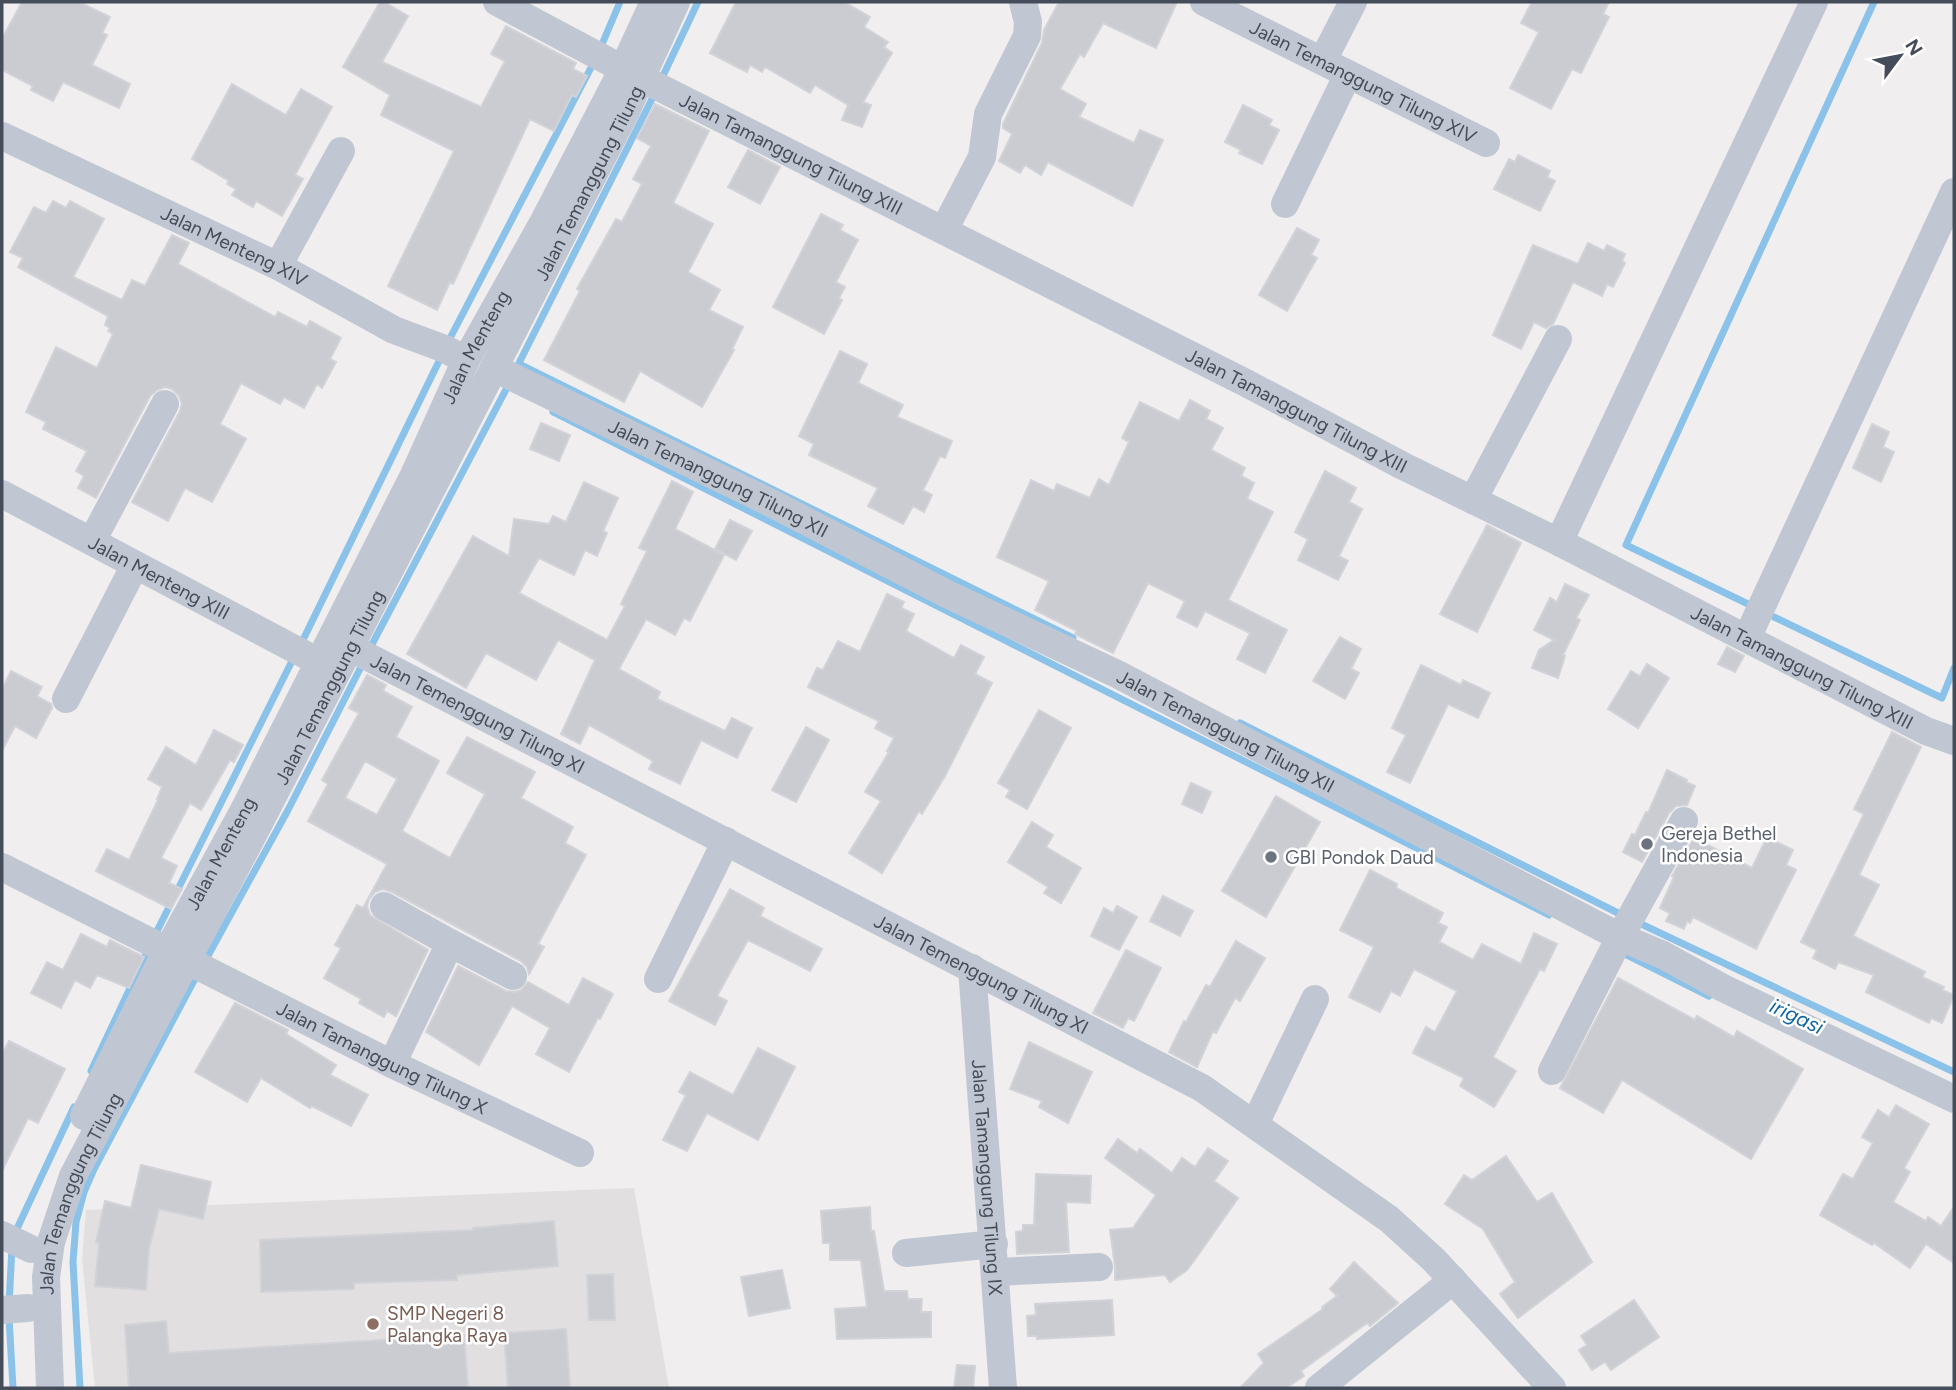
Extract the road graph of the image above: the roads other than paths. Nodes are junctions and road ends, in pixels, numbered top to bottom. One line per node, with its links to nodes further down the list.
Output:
1 (497, 2): 9 (street, Jalan Tamanggung Tilung XIII)
2 (654, 2): 9 (street, Jalan Menteng)
3 (676, 2): 9 (street, Jalan Temanggung Tilung)
4 (1023, 2): 16 (street)
5 (1353, 2): 8 (street)
6 (1814, 2): 25 (street)
7 (1213, 4): 8 (street, Jalan Temanggung Tilung XIV)
8 (1323, 60): 10 (street, Jalan Temanggung Tilung XIV)
9 (632, 73): 16 (street, Jalan Tamanggung Tilung XIII); 19 (street, Jalan Menteng); 20 (street, Jalan Temanggung Tilung)
10 (1348, 74): 12 (street, Jalan Temanggung Tilung XIV); 15 (street)
11 (2, 136): 17 (street, Jalan Menteng XIV)
12 (1486, 144)
13 (341, 151): 17 (street)
14 (1954, 192): 27 (street)
15 (1285, 204)
16 (944, 230): 23 (street, Jalan Tamanggung Tilung XIII)
17 (278, 266): 19 (street, Jalan Menteng XIV)
18 (1558, 339): 23 (street)
19 (466, 360): 29 (street, Jalan Menteng)
20 (494, 368): 28 (street, Jalan Temanggung Tilung); 36 (street, Jalan Temanggung Tilung XII)
21 (165, 404): 24 (street)
22 (2, 494): 24 (street, Jalan Menteng XIII)
23 (1473, 500): 25 (street, Jalan Tamanggung Tilung XIII)
24 (92, 541): 26 (street, Jalan Menteng XIII)
25 (1559, 542): 27 (street, Jalan Tamanggung Tilung XIII)
26 (135, 565): 29 (street, Jalan Menteng XIII); 30 (street)
27 (1747, 638): 31 (street, Jalan Tamanggung Tilung XIII)
28 (349, 647): 33 (street, Jalan Temenggung Tilung XI); 38 (street, Jalan Temanggung Tilung)
29 (319, 662): 38 (street, Jalan Menteng)
30 (66, 699)
31 (1954, 741)
32 (1684, 821): 36 (street)
33 (726, 841): 39 (street, Jalan Temenggung Tilung XI); 41 (street)
34 (2, 867): 38 (street, Jalan Tamanggung Tilung X)
35 (384, 906): 37 (street)
36 (1620, 937): 44 (street); 45 (street, Jalan Temanggung Tilung XII)
37 (450, 943): 40 (street); 43 (street)
38 (177, 955): 43 (street, Jalan Tamanggung Tilung X); 50 (street, Jalan Menteng); 57 (street, Jalan Temanggung Tilung)
39 (972, 968): 46 (street, Jalan Temenggung Tilung XI); 49 (street, Jalan Tamanggung Tilung IX)
40 (513, 976)
41 (658, 979)
42 (1315, 999): 46 (street)
43 (392, 1063): 47 (street, Jalan Tamanggung Tilung X)
44 (1552, 1071)
45 (1954, 1099)
46 (1255, 1124): 54 (street, Jalan Temenggung Tilung XI)
47 (580, 1153)
48 (2, 1235): 50 (street)
49 (994, 1244): 51 (street); 53 (street, Jalan Tamanggung Tilung IX)
50 (31, 1249): 55 (street, Jalan Menteng)
51 (906, 1253)
52 (1099, 1267): 53 (street)
53 (995, 1272): 58 (street, Jalan Tamanggung Tilung IX)
54 (1453, 1280): 59 (street); 60 (street, Jalan Temenggung Tilung XI)
55 (15, 1309): 56 (street, Jalan Menteng)
56 (31, 1388)
57 (50, 1388)
58 (1003, 1388)
59 (1319, 1388)
60 (1552, 1388)

